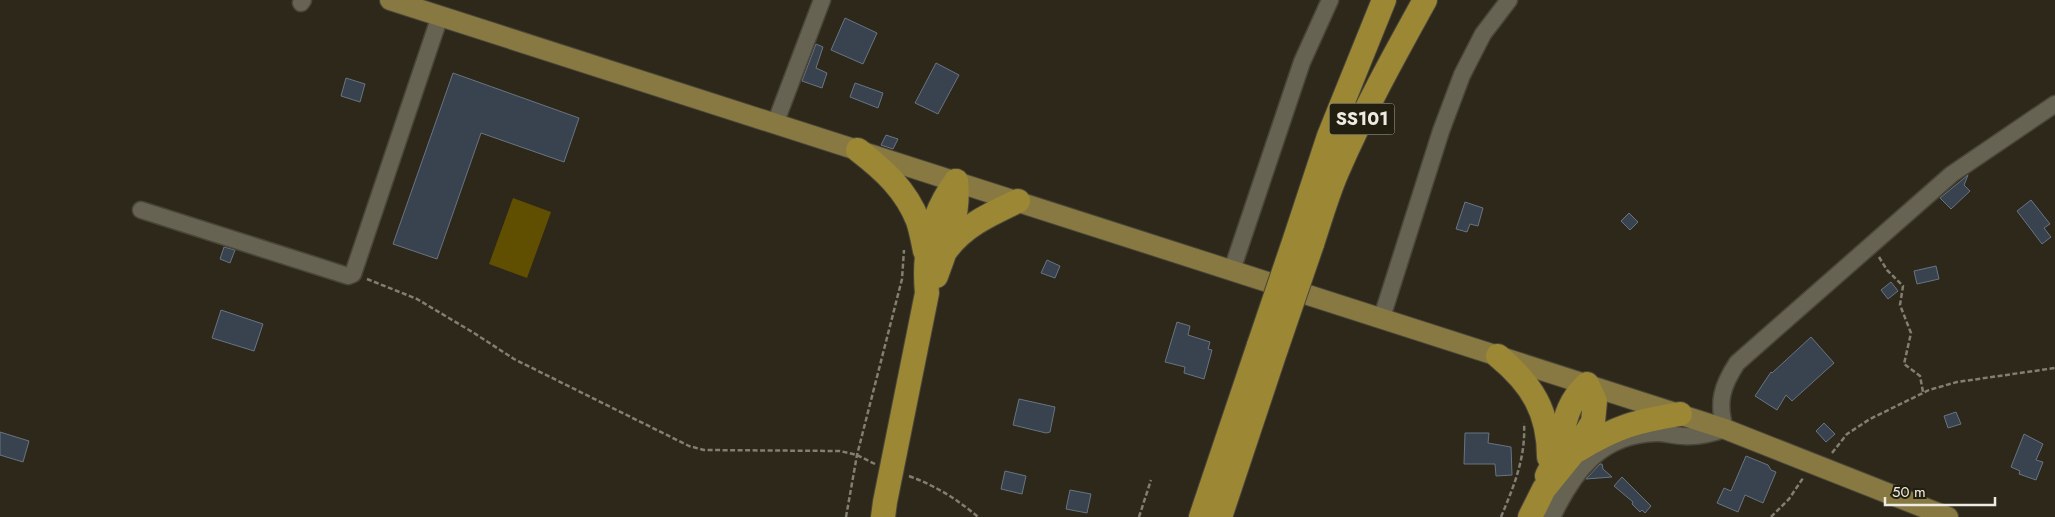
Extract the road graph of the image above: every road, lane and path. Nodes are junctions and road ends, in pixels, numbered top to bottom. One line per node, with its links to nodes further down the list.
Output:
1 (390, 0): 7 (main road)
2 (822, 0): 9 (street)
3 (1330, 0): 18 (street)
4 (1384, 0): 14 (highway, SS101)
5 (1425, 0): 14 (highway, SS101)
6 (1509, 0): 20 (street)
7 (440, 16): 9 (main road); 19 (street)
8 (2055, 104): 15 (street)
9 (775, 124): 10 (main road)
10 (858, 150): 11 (main road); 17 (highway)
11 (956, 182): 12 (main road); 17 (highway)
12 (1018, 201): 17 (highway); 18 (main road)
13 (141, 210): 19 (street)
14 (1303, 242): 21 (highway, SS101, bridge)
15 (1870, 246): 25 (path); 28 (street)
16 (904, 250): 30 (path)
17 (935, 256): 40 (highway)
18 (1232, 270): 20 (main road)
19 (354, 274): 30 (path)
20 (1382, 317): 22 (main road)
21 (1268, 347): 35 (highway, SS101); 38 (highway, SS101)
22 (1498, 356): 24 (main road); 37 (highway)
23 (2055, 368): 25 (path)
24 (1587, 384): 26 (main road); 29 (highway); 37 (highway)
25 (1923, 392): 33 (path)
26 (1680, 414): 28 (main road); 29 (highway)
27 (1523, 417): 45 (path)
28 (1725, 429): 31 (main road); 37 (street)
29 (1574, 452): 37 (highway)
30 (857, 455): 32 (path); 39 (path)
31 (1806, 460): 33 (main road); 49 (path)
32 (878, 466)
33 (1828, 469): 50 (main road)
34 (903, 474): 41 (path)
35 (1234, 474): 43 (highway, SS101); 44 (highway)
36 (1151, 480): 42 (path)
37 (1550, 487): 46 (highway); 47 (street); 48 (street)
38 (1201, 510)
39 (846, 517)
40 (883, 517)
41 (978, 517)
42 (1139, 517)
43 (1220, 517)
44 (1228, 517)
45 (1501, 517)
46 (1530, 517)
47 (1552, 517)
48 (1560, 517)
49 (1771, 517)
50 (1948, 517)

